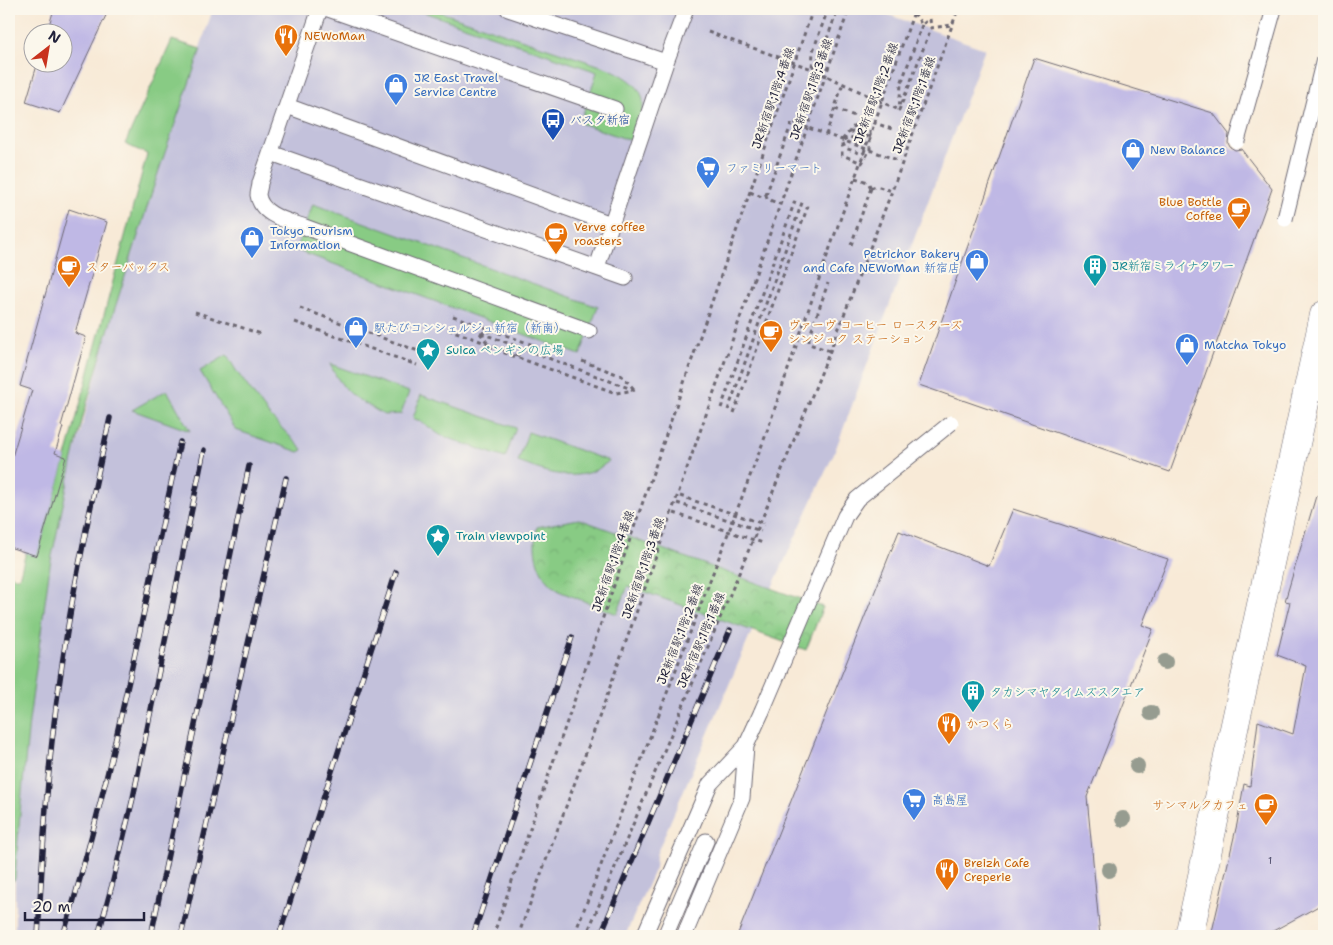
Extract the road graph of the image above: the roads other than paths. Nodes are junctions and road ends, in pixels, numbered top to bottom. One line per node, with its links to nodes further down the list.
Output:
1 (320, 9): 8 (lane)
2 (328, 9): 9 (lane)
3 (508, 9): 7 (lane)
4 (686, 9): 7 (lane)
5 (1274, 9): 10 (lane, bridge)
6 (1324, 59): 12 (lane, bridge)
7 (666, 62): 13 (lane)
8 (287, 106): 11 (lane); 13 (lane)
9 (615, 109)
10 (1238, 141)
11 (271, 153): 14 (lane); 17 (lane)
12 (1286, 219)
13 (611, 224): 14 (lane)
14 (597, 267): 15 (lane)
15 (625, 278)
16 (1324, 315): 24 (street)
17 (589, 331)
18 (951, 423): 19 (lane, bridge)
19 (746, 746): 21 (lane); 23 (lane)
20 (706, 841): 22 (lane)
21 (644, 936)
22 (665, 936)
23 (684, 936)
24 (1189, 936)

